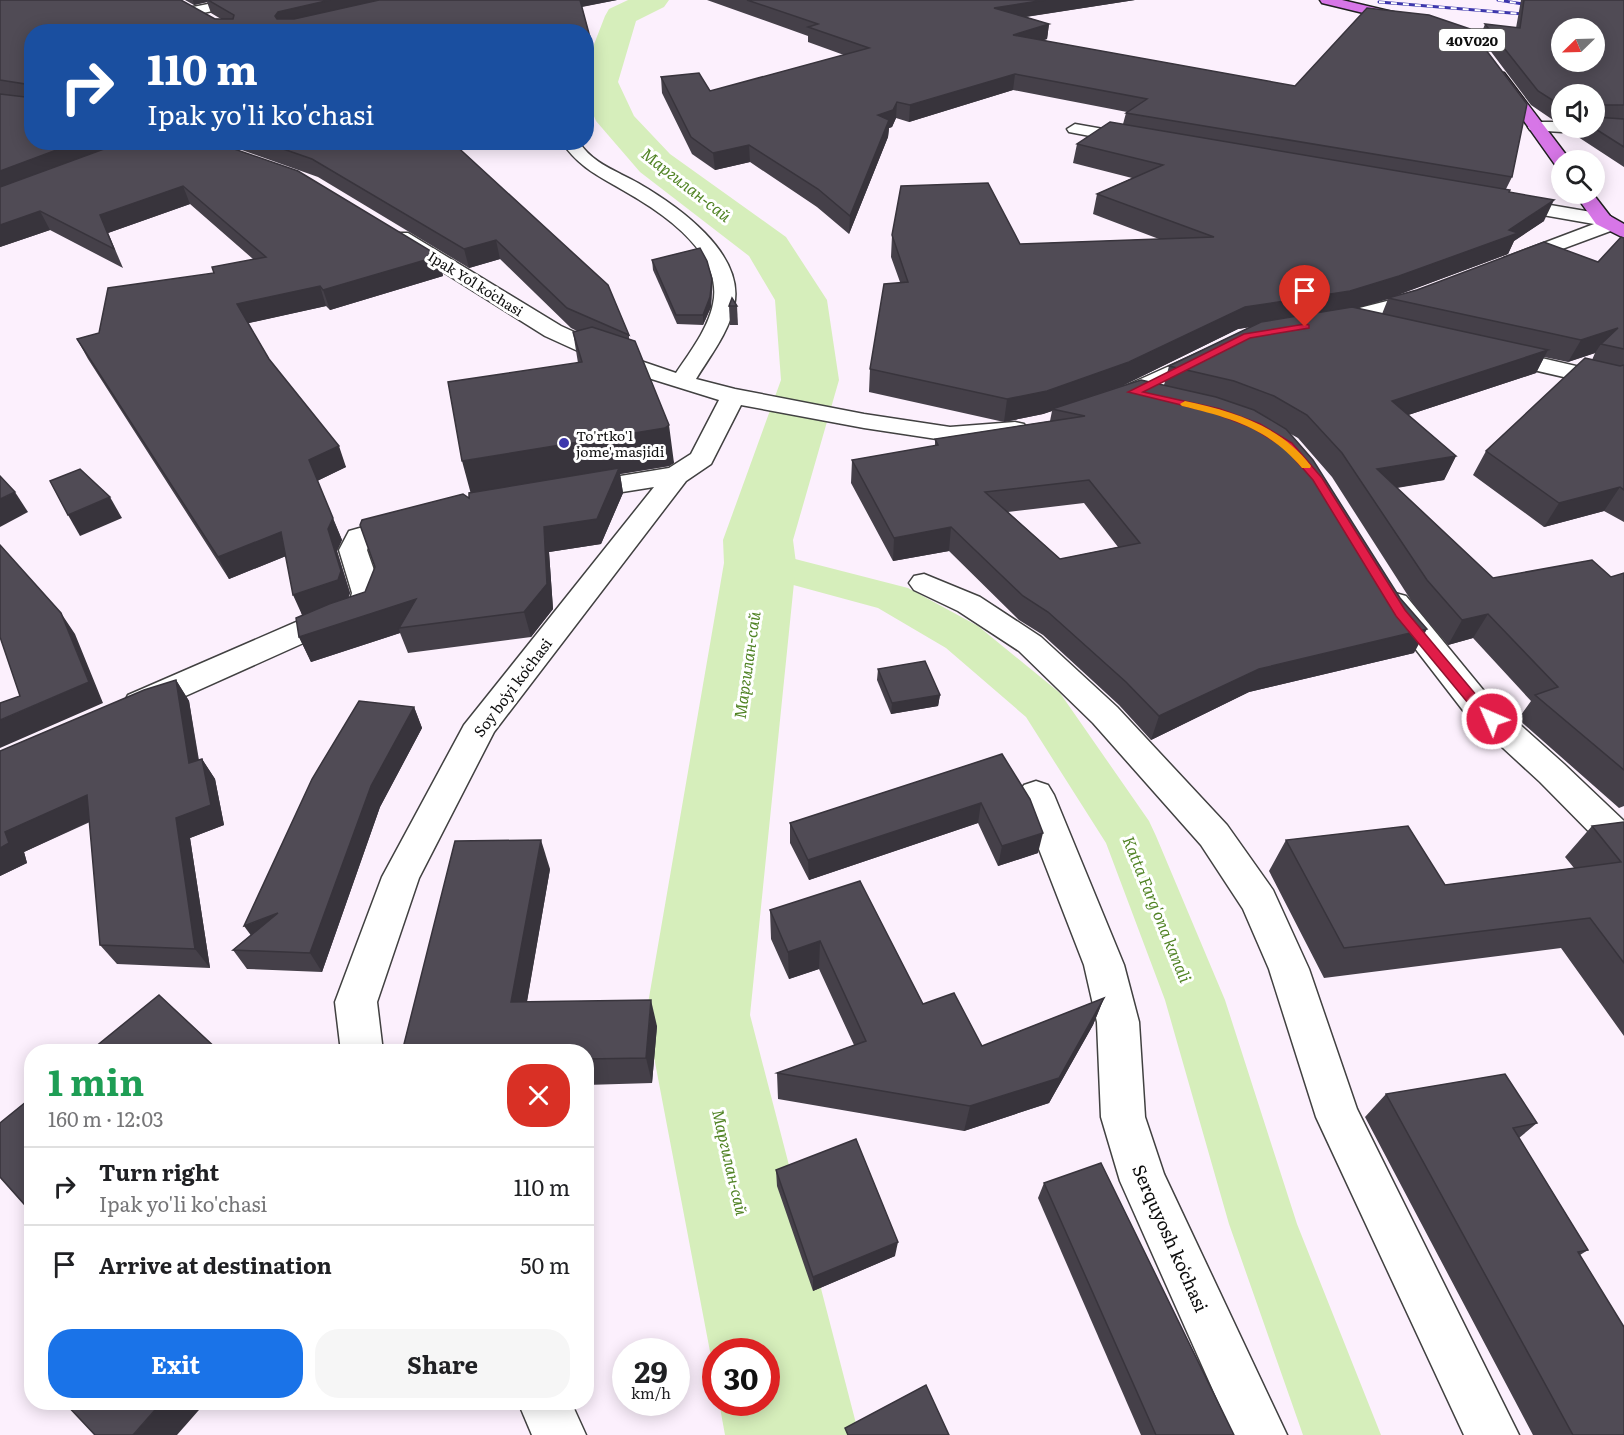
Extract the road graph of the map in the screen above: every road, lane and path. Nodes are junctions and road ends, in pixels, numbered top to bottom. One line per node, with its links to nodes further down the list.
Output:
1 (247, 0): 4 (street)
2 (1326, 0): 6 (main road, 40V020)
3 (178, 4): 4 (street)
4 (193, 11): 5 (street)
5 (213, 21)
6 (1418, 22)
7 (1491, 65): 8 (main road, 40V020)
8 (1536, 127): 9 (street); 13 (main road, 40V020)
9 (1551, 127)
10 (1075, 129): 11 (street)
11 (1156, 143)
12 (577, 150): 26 (street)
13 (1553, 150)
14 (1490, 200): 17 (street)
15 (1593, 204): 17 (main road)
16 (382, 225): 26 (street, Ipak Yoʻl koʻchasi)
17 (1612, 225): 18 (street)
18 (1487, 271)
19 (1443, 288): 20 (street)
20 (1344, 321): 21 (street); 22 (street)
21 (1312, 326)
22 (1390, 331)
23 (1225, 347): 27 (street)
24 (1481, 351): 25 (street)
25 (1607, 380)
26 (682, 382): 28 (street, Ipak Yoʻl koʻchasi)
27 (1133, 392): 29 (street); 30 (street)
28 (733, 396): 31 (street, Ipak Yoʻl koʻchasi); 32 (street, Soy boʻyi koʻchasi)
29 (1175, 402)
30 (1091, 407)
31 (1040, 424)
32 (677, 475): 33 (street); 40 (street, Soy boʻyi koʻchasi)
33 (548, 495)
34 (432, 517): 37 (street)
35 (924, 583): 44 (street)
36 (1383, 584): 39 (street)
37 (120, 712)
38 (1036, 795): 43 (street, Serquyosh koʻchasi)
39 (1624, 844)
40 (361, 1044)
41 (548, 1410): 42 (street)
42 (559, 1435)
43 (1260, 1435)
44 (1492, 1435)

